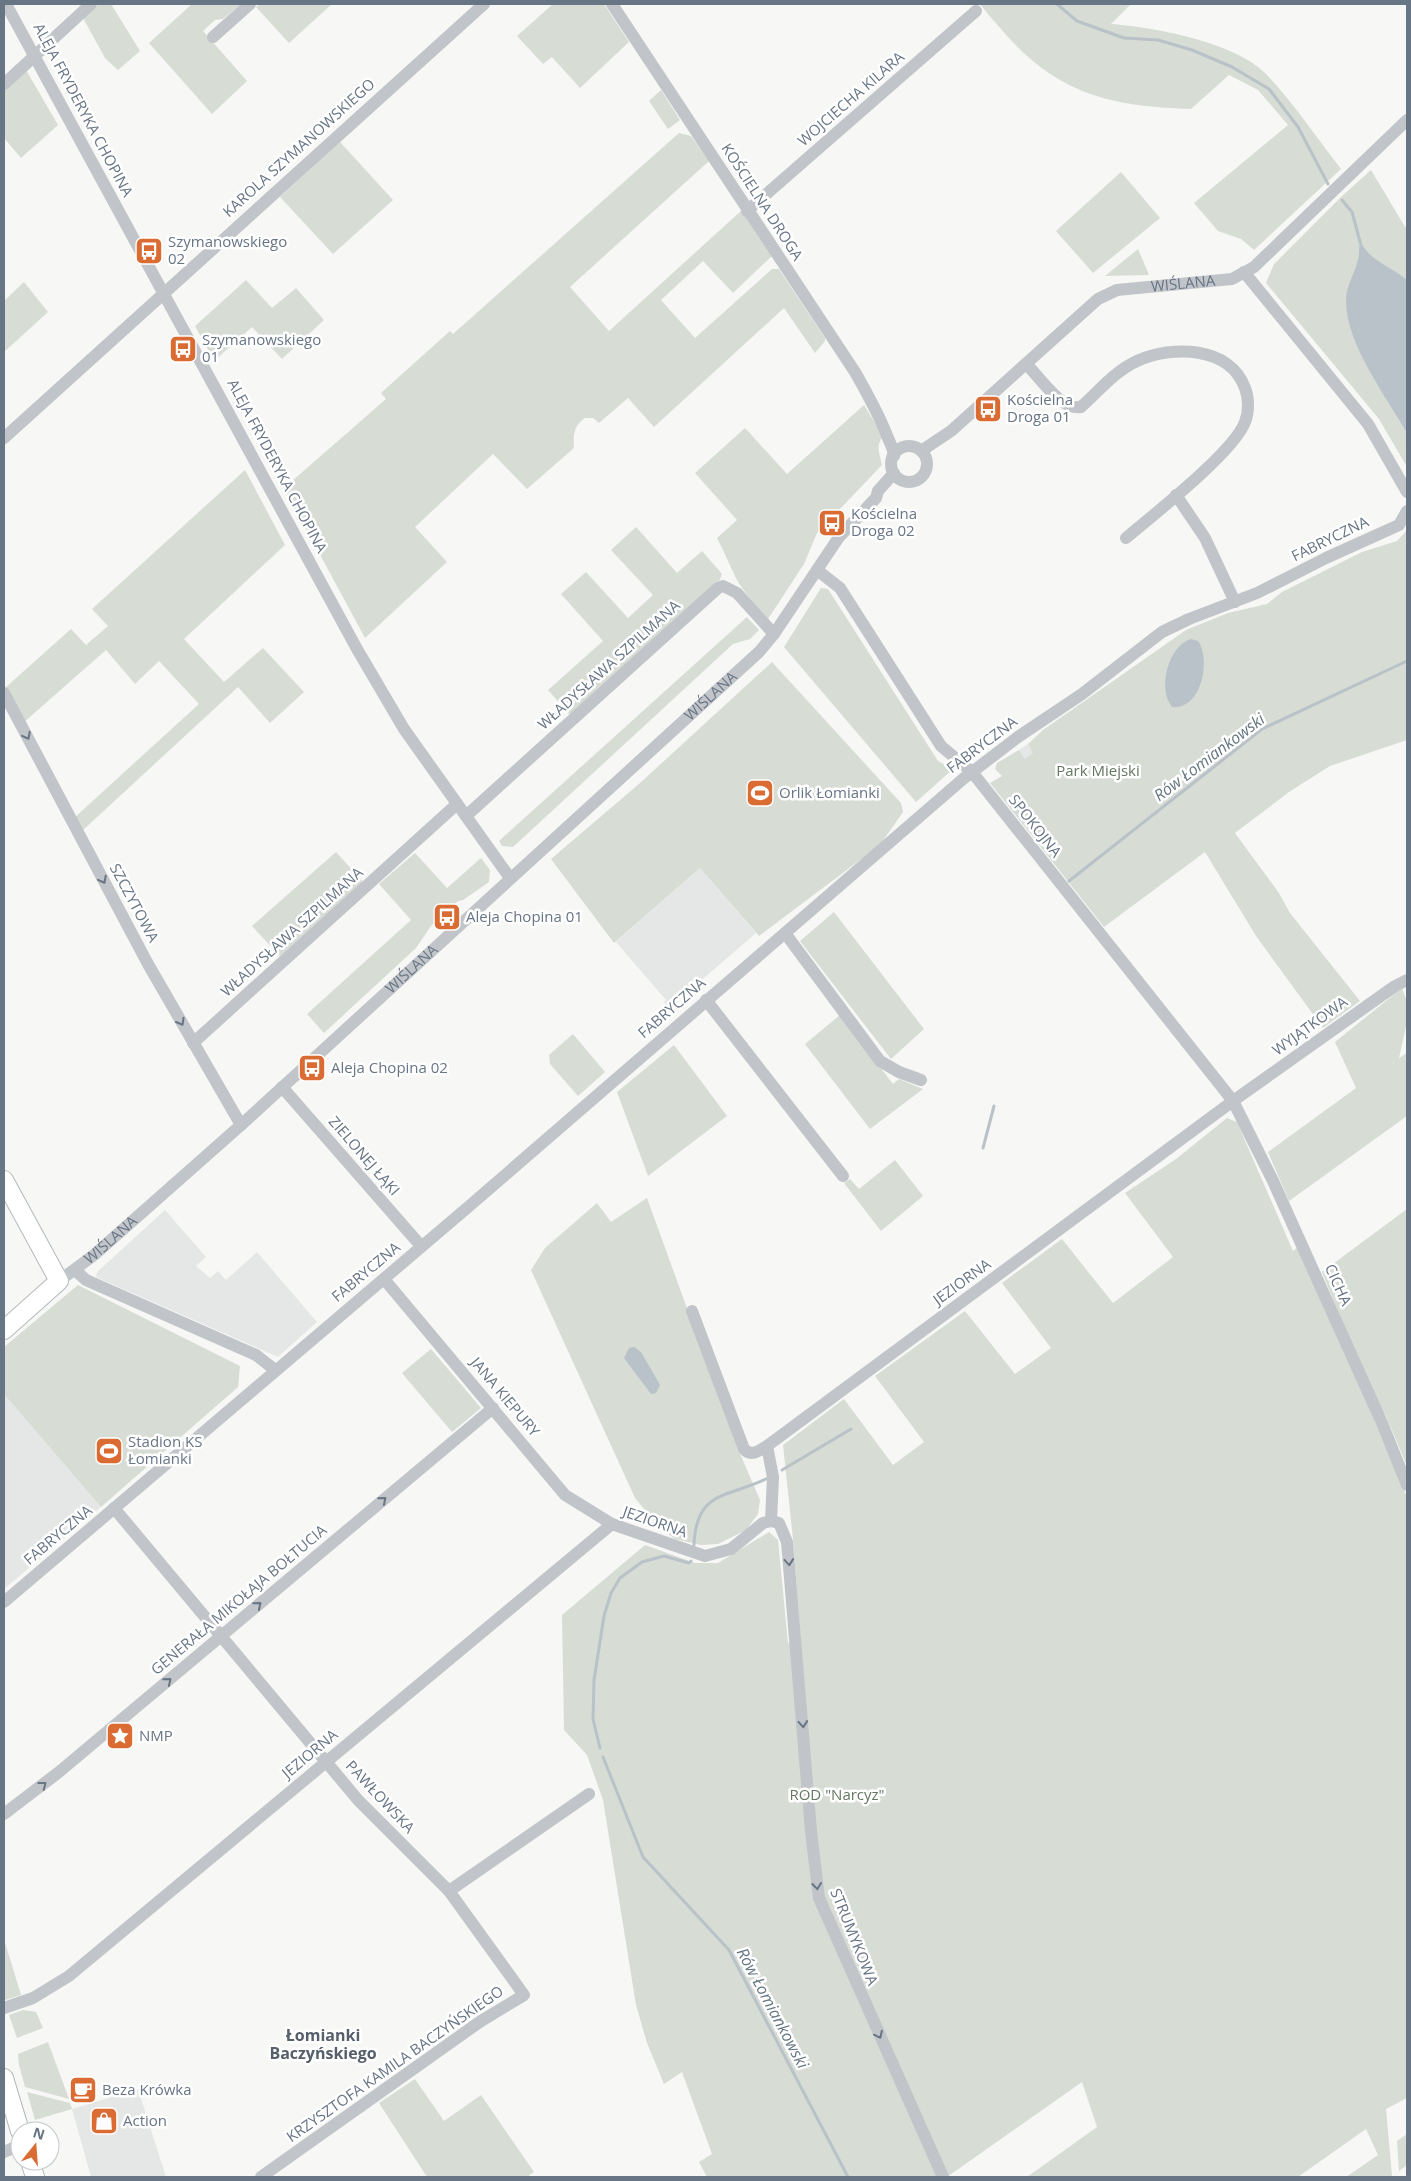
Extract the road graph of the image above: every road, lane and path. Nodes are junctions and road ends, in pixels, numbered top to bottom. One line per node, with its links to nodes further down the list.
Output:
1 (6, 4): 8 (street, ALEJA FRYDERYKA CHOPINA)
2 (91, 4): 8 (street)
3 (250, 4): 7 (street)
4 (484, 4): 13 (street, KAROLA SZYMANOWSKIEGO)
5 (612, 4): 11 (street, KOŚCIELNA DROGA)
6 (976, 11): 11 (street, WOJCIECHA KILARA)
7 (213, 37)
8 (35, 55): 9 (street); 13 (street, ALEJA FRYDERYKA CHOPINA)
9 (4, 84)
10 (1407, 120): 12 (street, WIŚLANA)
11 (747, 211): 15 (street, KOŚCIELNA DROGA)
12 (1244, 272): 14 (street, WIŚLANA); 20 (street)
13 (163, 292): 16 (street, KAROLA SZYMANOWSKIEGO); 29 (street, ALEJA FRYDERYKA CHOPINA)
14 (1026, 364): 17 (street, WIŚLANA); 21 (street)
15 (882, 421): 17 (street, KOŚCIELNA DROGA); 18 (street, KOŚCIELNA DROGA)
16 (5, 434)
17 (919, 453): 18 (street); 19 (street)
18 (894, 456): 19 (street)
19 (898, 477): 24 (street, WIŚLANA)
20 (1407, 492)
21 (1176, 495): 23 (street); 25 (street)
22 (1407, 511): 25 (street, FABRYCZNA)
23 (1126, 538)
24 (817, 570): 26 (street, WIŚLANA); 28 (street, SPOKOJNA)
25 (1235, 602): 28 (street, FABRYCZNA)
26 (774, 634): 30 (street, WŁADYSŁAWA SZPILMANA); 31 (street, WIŚLANA)
27 (4, 693): 35 (street, SZCZYTOWA, one-way to 35)
28 (972, 772): 32 (street, FABRYCZNA); 38 (street, SPOKOJNA)
29 (457, 804): 30 (street, ALEJA FRYDERYKA CHOPINA); 35 (street, WŁADYSŁAWA SZPILMANA)
30 (466, 816): 31 (street, ALEJA FRYDERYKA CHOPINA)
31 (510, 878): 37 (street, WIŚLANA)
32 (784, 932): 34 (street, FABRYCZNA); 36 (street)
33 (1407, 980): 38 (street, WYJĄTKOWA)
34 (706, 1000): 40 (street); 42 (street, FABRYCZNA)
35 (193, 1043): 39 (street, SZCZYTOWA)
36 (921, 1080)
37 (282, 1086): 39 (street, WIŚLANA); 42 (street, ZIELONEJ ŁĄKI)
38 (1233, 1101): 50 (street, JEZIORNA); 51 (street, CICHA)
39 (241, 1125): 43 (street, WIŚLANA)
40 (843, 1176)
41 (4, 1180): 45 (street)
42 (421, 1246): 44 (street, FABRYCZNA)
43 (75, 1270): 45 (street, WIŚLANA); 48 (street)
44 (384, 1278): 48 (street, FABRYCZNA); 49 (street, JANA KIEPURY)
45 (59, 1281): 47 (street, WIŚLANA)
46 (692, 1311): 50 (street)
47 (4, 1330)
48 (275, 1370): 52 (street, FABRYCZNA)
49 (493, 1408): 54 (street, JANA KIEPURY); 56 (street, GENERAŁA MIKOŁAJA BOŁTUCIA, one-way to 49)
50 (766, 1446): 53 (street)
51 (1407, 1485)
52 (114, 1508): 55 (street, FABRYCZNA); 56 (street, PAWŁOWSKA)
53 (771, 1521): 54 (street, JEZIORNA); 66 (street, STRUMYKOWA, one-way to 66)
54 (612, 1524): 57 (street, JEZIORNA)
55 (4, 1602)
56 (221, 1636): 57 (street, PAWŁOWSKA); 59 (street, GENERAŁA MIKOŁAJA BOŁTUCIA, one-way to 56)
57 (326, 1763): 60 (street, PAWŁOWSKA); 62 (street, JEZIORNA)
58 (589, 1794): 60 (street)
59 (4, 1814)
60 (449, 1891): 61 (street, PAWŁOWSKA)
61 (524, 1994): 65 (street, KRZYSZTOFA KAMILA BACZYŃSKIEGO)
62 (4, 2008)
63 (4, 2078): 64 (street)
64 (17, 2121)
65 (261, 2177)
66 (943, 2177)

